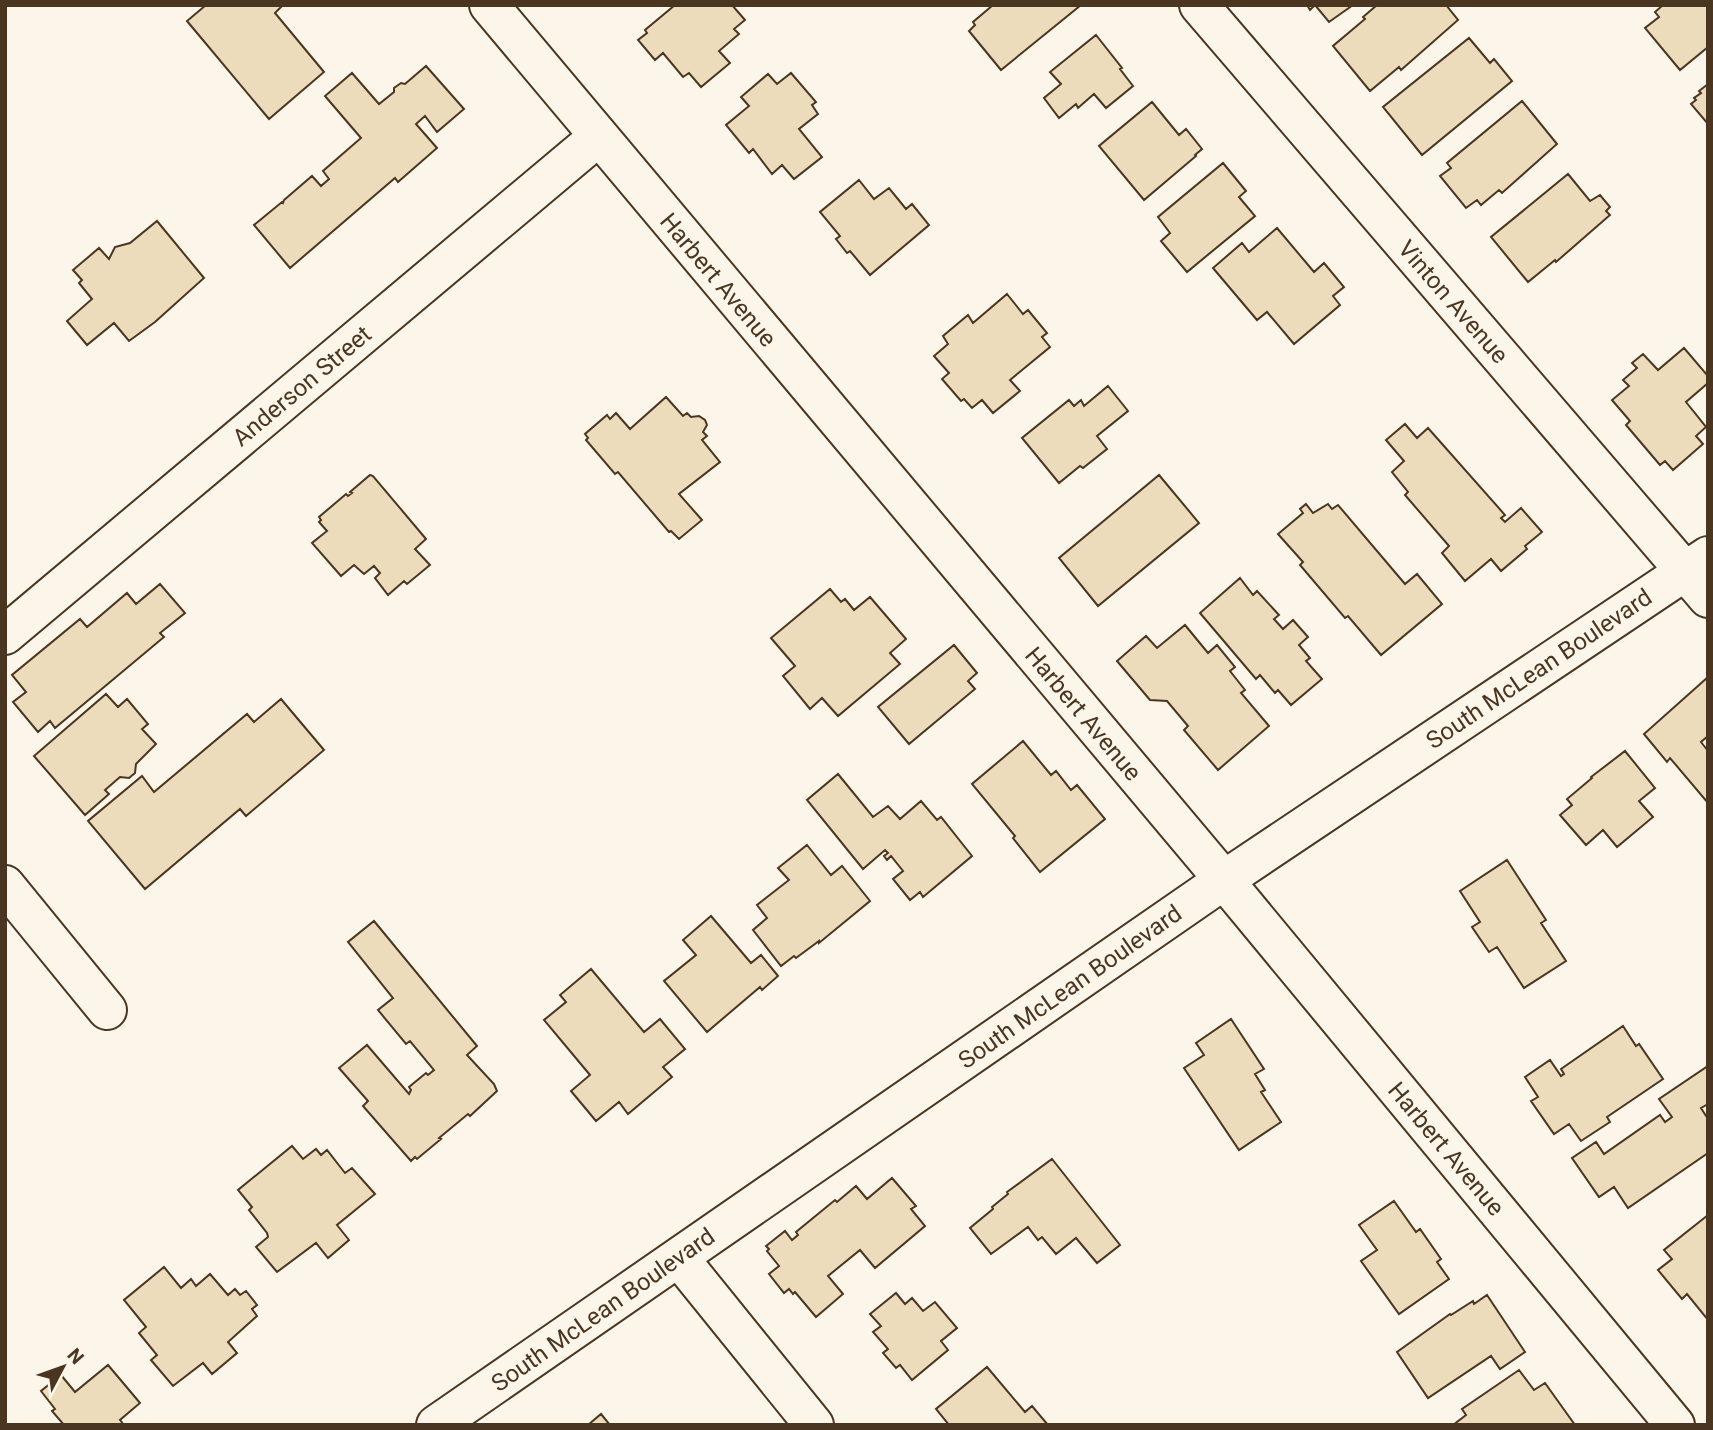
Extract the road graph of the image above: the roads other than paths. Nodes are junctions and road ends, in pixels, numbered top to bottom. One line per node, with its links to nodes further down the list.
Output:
1 (489, 5): 3 (street, Harbert Avenue)
2 (1199, 5): 4 (street, Vinton Avenue)
3 (598, 137): 5 (street, Anderson Street); 6 (street, Harbert Avenue)
4 (1700, 575): 6 (street, South McLean Boulevard)
5 (5, 635)
6 (1223, 880): 9 (street, South McLean Boulevard); 12 (street, Harbert Avenue)
7 (5, 885): 8 (street)
8 (107, 1010)
9 (678, 1258): 10 (street, South McLean Boulevard); 11 (street)
10 (436, 1425)
11 (814, 1425)
12 (1675, 1425)

